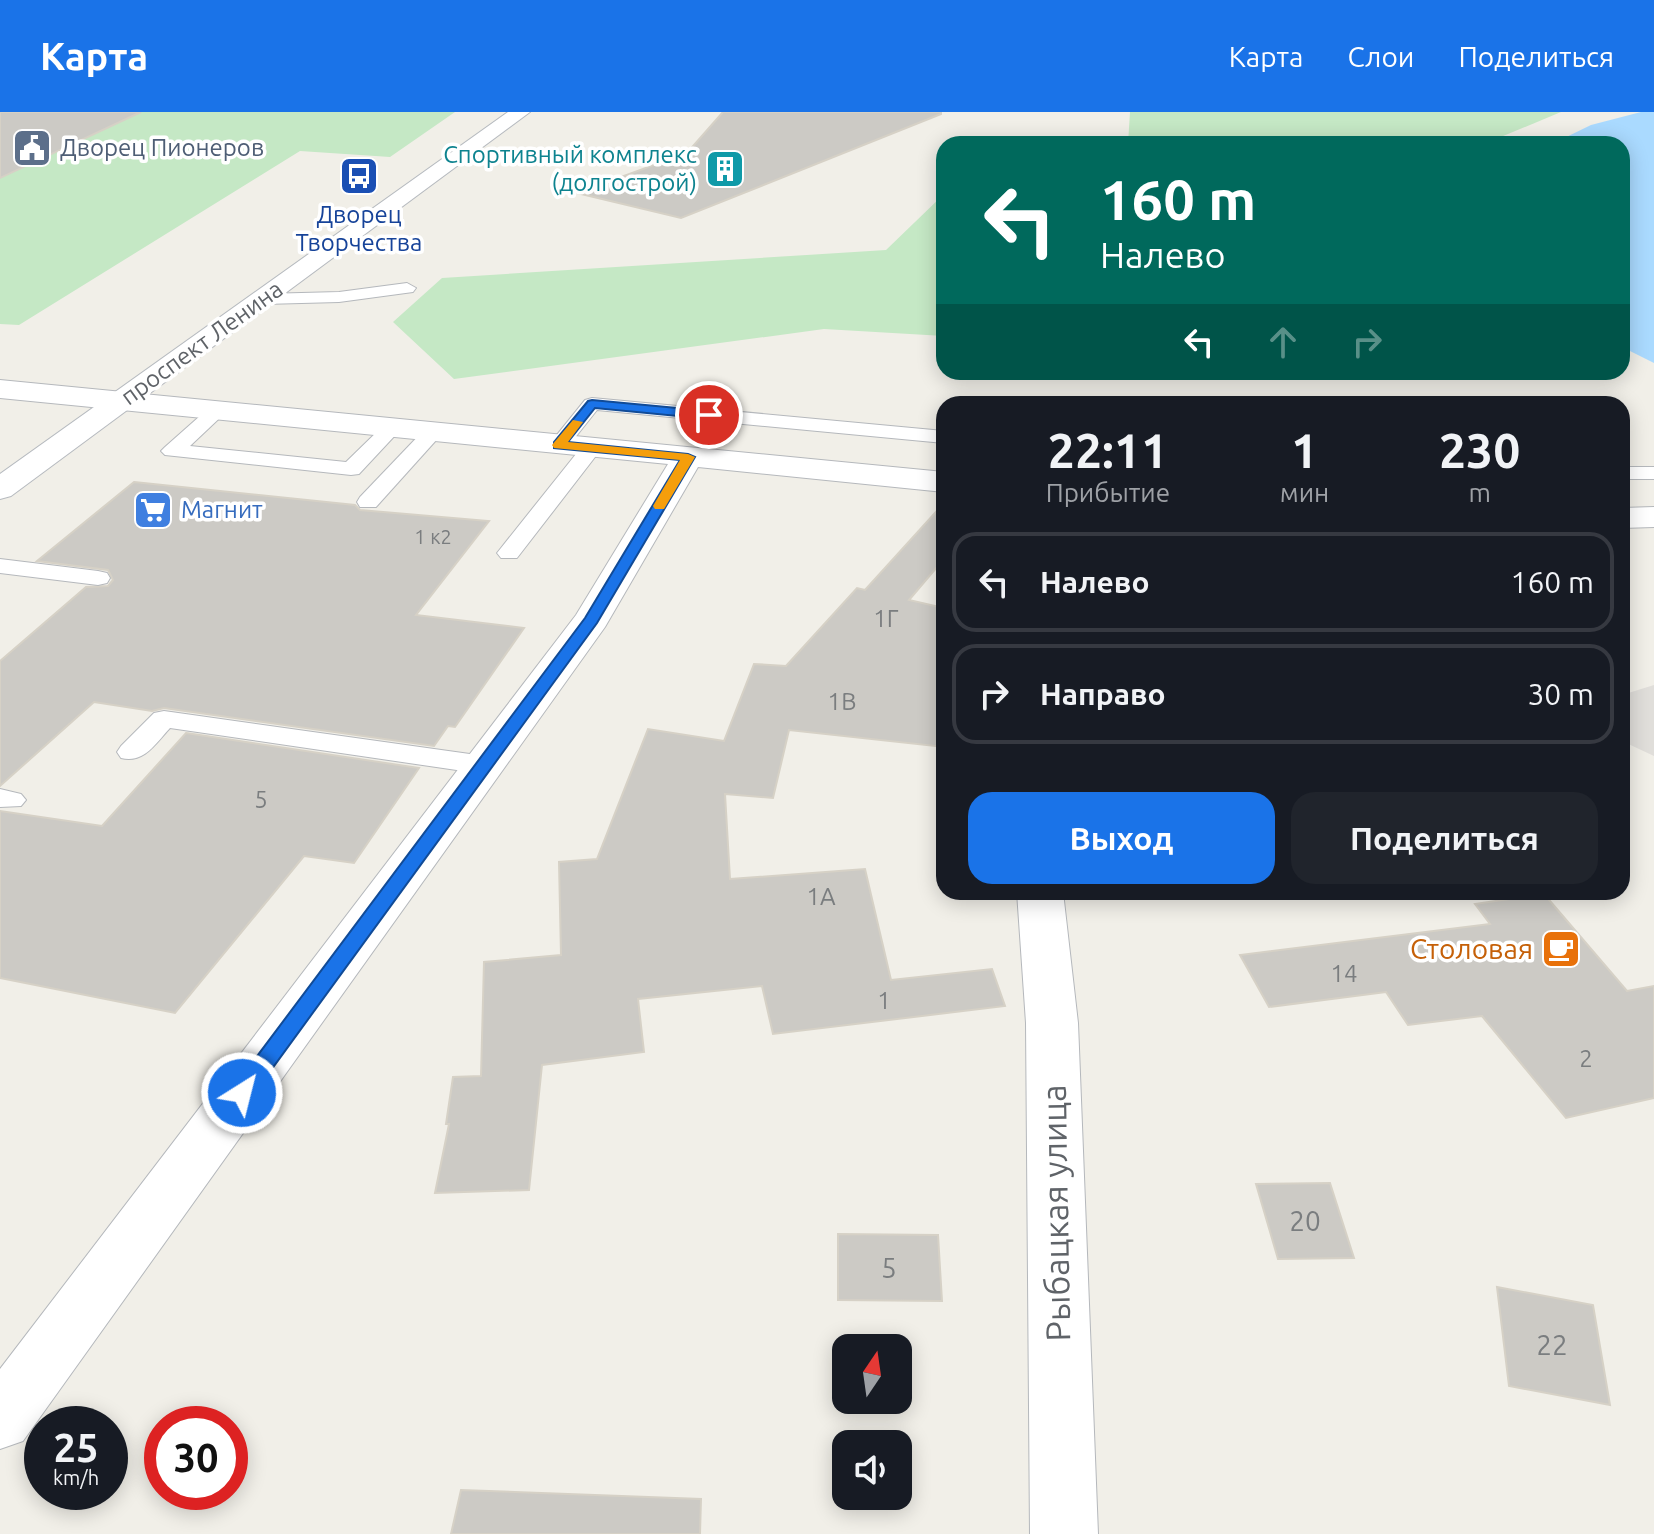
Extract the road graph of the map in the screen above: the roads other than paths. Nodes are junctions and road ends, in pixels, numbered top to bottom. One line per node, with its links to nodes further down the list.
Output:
1 (520, 112): 3 (street, проспект Ленина)
2 (407, 288): 3 (lane)
3 (264, 299): 5 (street, проспект Ленина)
4 (0, 389): 5 (street)
5 (121, 402): 6 (street); 16 (street, проспект Ленина)
6 (216, 412): 7 (street); 7 (lane)
7 (391, 429): 8 (street)
8 (432, 433): 10 (street); 17 (lane)
9 (936, 436): 10 (lane)
10 (559, 445): 11 (street)
11 (591, 448): 12 (street); 20 (lane)
12 (688, 457): 15 (street); 24 (street)
13 (1630, 473): 14 (lane)
14 (1654, 473)
15 (936, 481)
16 (0, 489)
17 (368, 502)
18 (1654, 517): 19 (street)
19 (1630, 518)
20 (509, 553)
21 (0, 566): 22 (lane)
22 (98, 578)
23 (131, 752): 24 (lane)
24 (484, 765): 26 (street)
25 (1041, 900): 27 (street, Рыбацкая улица)
26 (0, 1420)
27 (1064, 1534)

